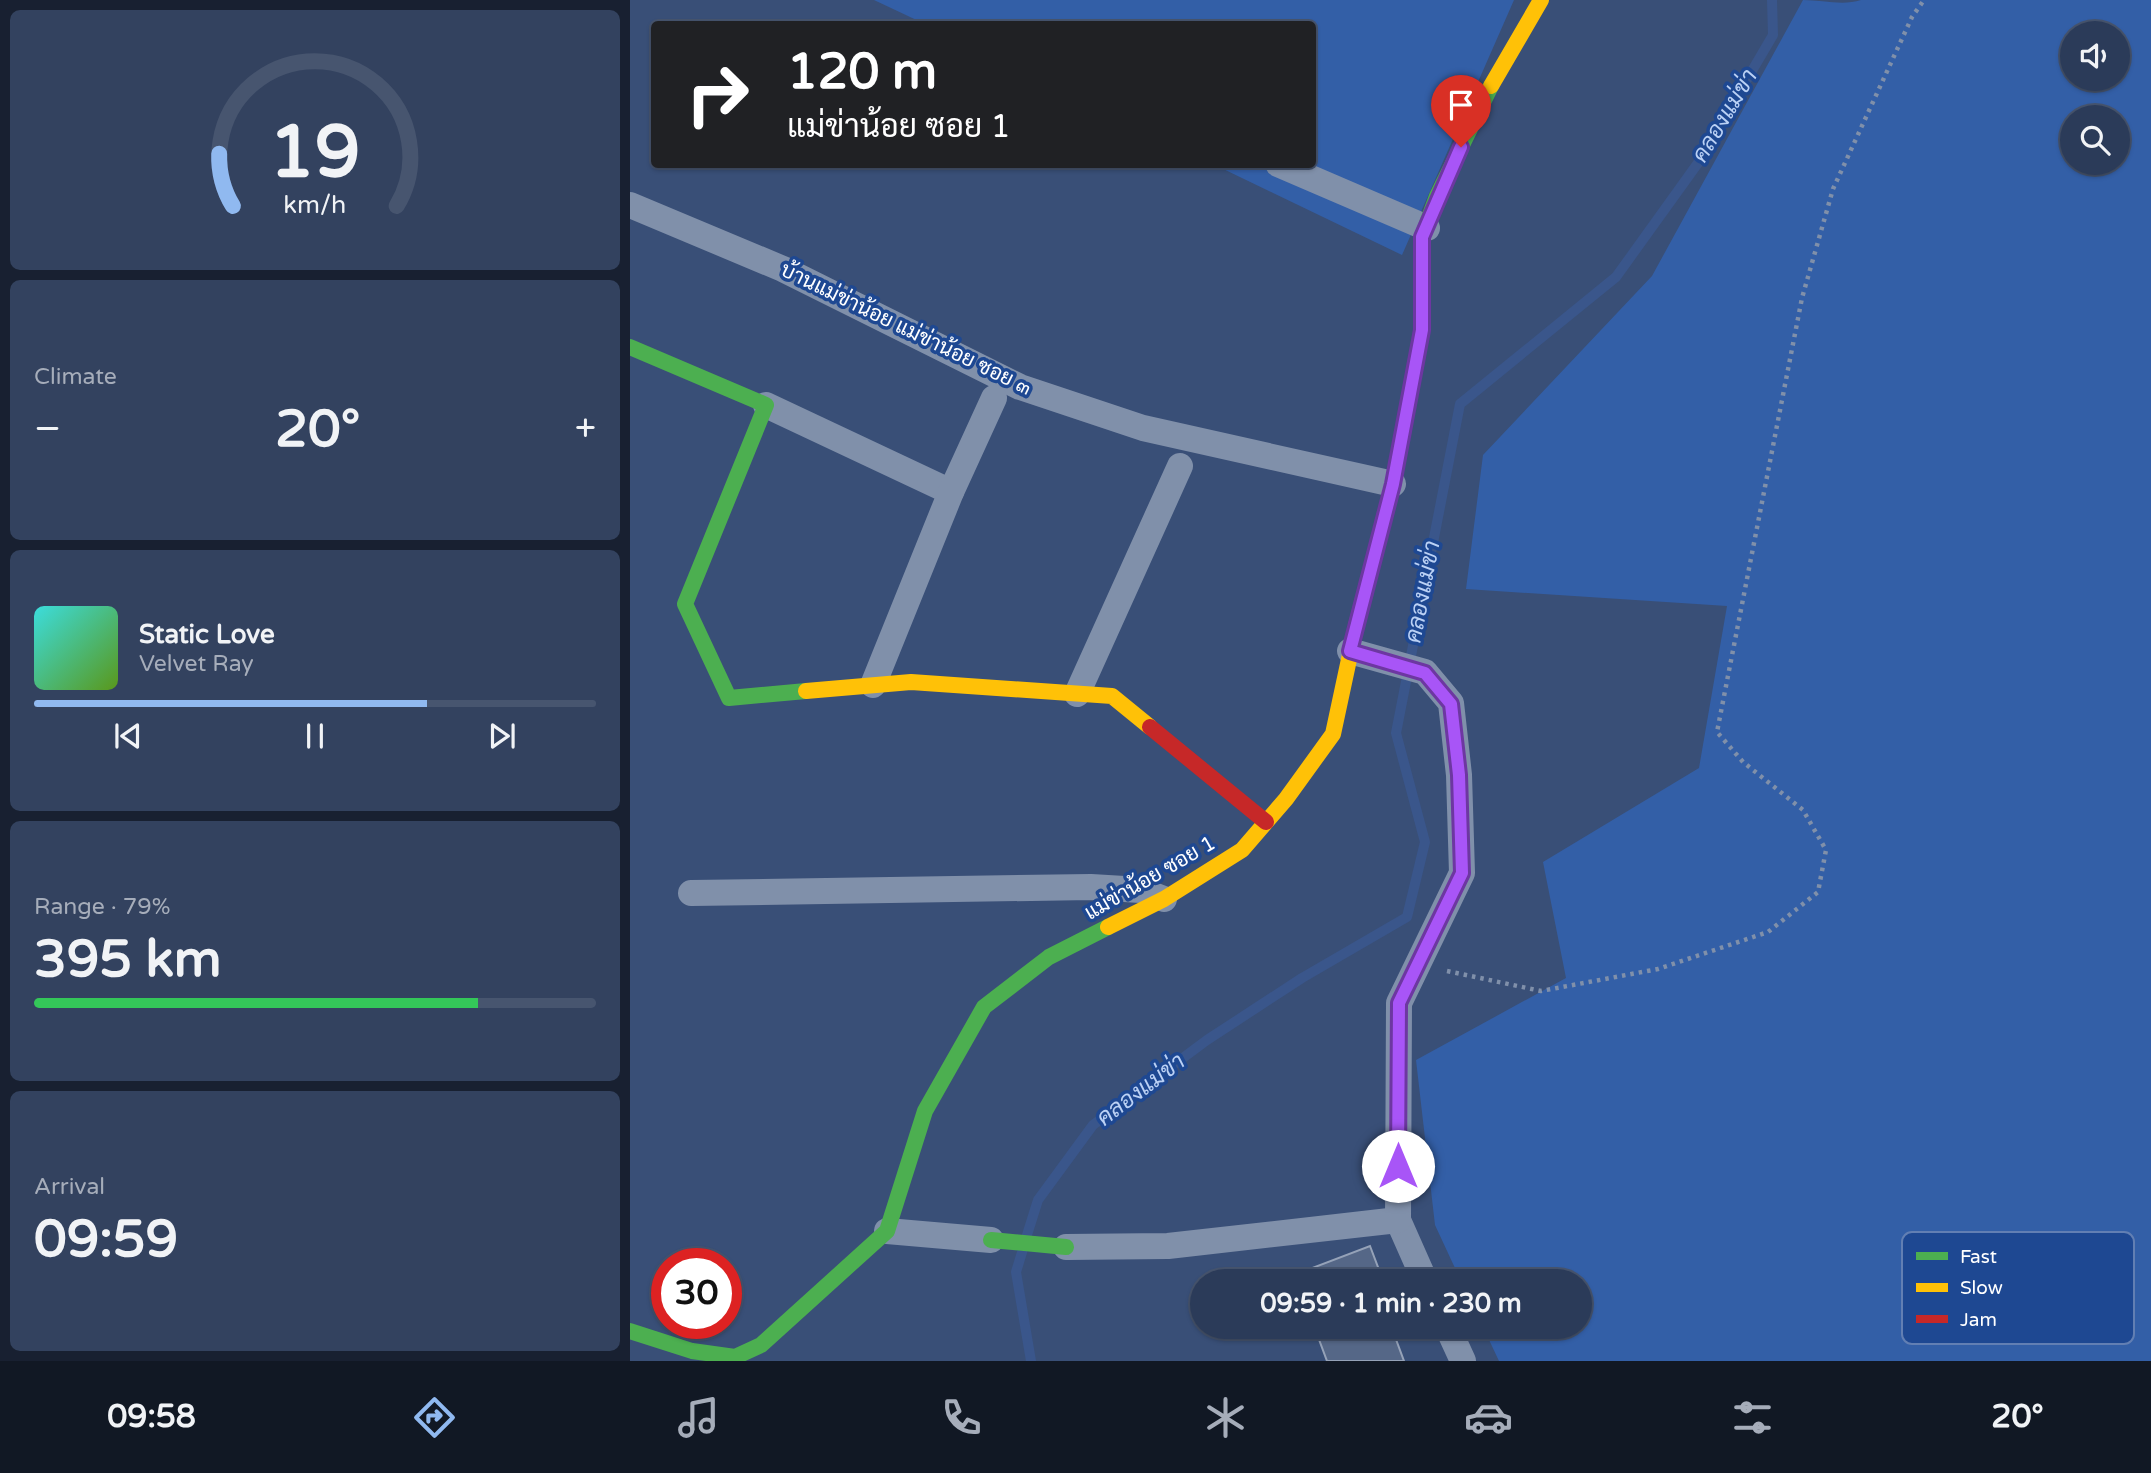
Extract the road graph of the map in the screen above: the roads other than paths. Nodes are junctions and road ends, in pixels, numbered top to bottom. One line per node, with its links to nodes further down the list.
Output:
1 (1541, 0): 4 (street, แม่ข่าน้อย ซอย 1)
2 (1287, 168): 4 (street)
3 (630, 205): 9 (street, บ้านแม่ข่าน้อย แม่ข่าน้อย ซอย ๓)
4 (1426, 228): 9 (street, แม่ข่าน้อย ซอย 1)
5 (630, 346): 7 (street)
6 (994, 398): 10 (street)
7 (766, 405): 10 (street); 12 (street)
8 (1180, 466): 13 (street)
9 (1393, 484): 11 (street, แม่ข่าน้อย ซอย 1)
10 (951, 492): 12 (street)
11 (1350, 651): 14 (street, แม่ข่าน้อย ซอย 1); 17 (street)
12 (873, 685): 13 (street)
13 (1077, 694): 14 (street)
14 (1266, 822): 16 (street, แม่ข่าน้อย ซอย 1)
15 (691, 893): 16 (street)
16 (1164, 900): 18 (street, แม่ข่าน้อย ซอย 1)
17 (1398, 1220): 20 (street); 21 (street)
18 (887, 1231): 19 (street); 22 (street)
19 (991, 1240): 20 (street)
20 (1066, 1247)
21 (1420, 1269)
22 (630, 1331)
23 (1453, 1339): 24 (street)
24 (1464, 1361)

